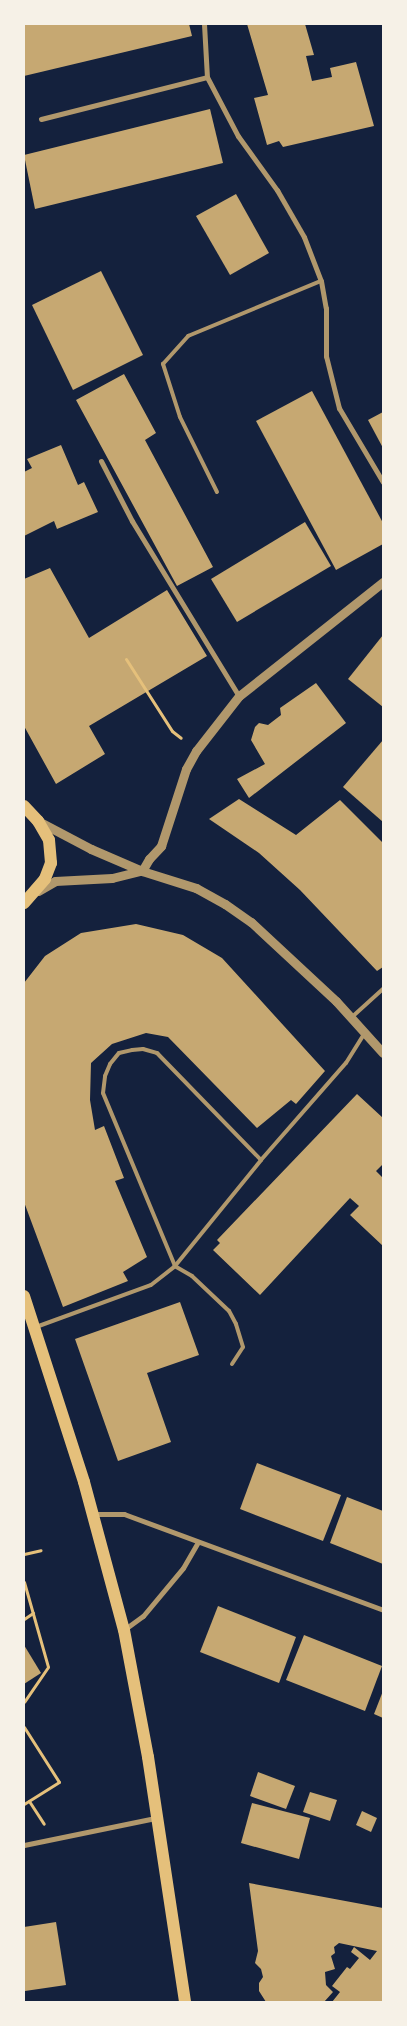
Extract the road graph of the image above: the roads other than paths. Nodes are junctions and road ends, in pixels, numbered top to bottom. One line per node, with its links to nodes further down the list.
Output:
1 (204, 24): 2 (street)
2 (207, 77): 3 (street); 4 (street)
3 (41, 119)
4 (321, 282): 6 (street); 7 (lane)
5 (101, 461): 9 (street)
6 (383, 482)
7 (217, 492)
8 (383, 582): 9 (street)
9 (239, 696): 12 (street)
10 (24, 807): 11 (main road)
11 (38, 821): 12 (street); 13 (main road)
12 (142, 871): 13 (street); 15 (street)
13 (24, 904)
14 (383, 989): 15 (lane)
15 (352, 1017): 16 (street)
16 (365, 1032): 17 (street); 18 (lane)
17 (383, 1053)
18 (260, 1160): 19 (lane); 19 (lane)
19 (175, 1266): 21 (lane); 22 (lane)
20 (24, 1296): 21 (main road)
21 (35, 1327): 23 (main road)
22 (232, 1364)
23 (93, 1514): 24 (street); 26 (main road)
24 (198, 1542): 25 (street); 26 (street)
25 (383, 1610)
26 (124, 1630): 27 (main road)
27 (156, 1818): 28 (street); 29 (main road)
28 (24, 1845)
29 (185, 2002)

